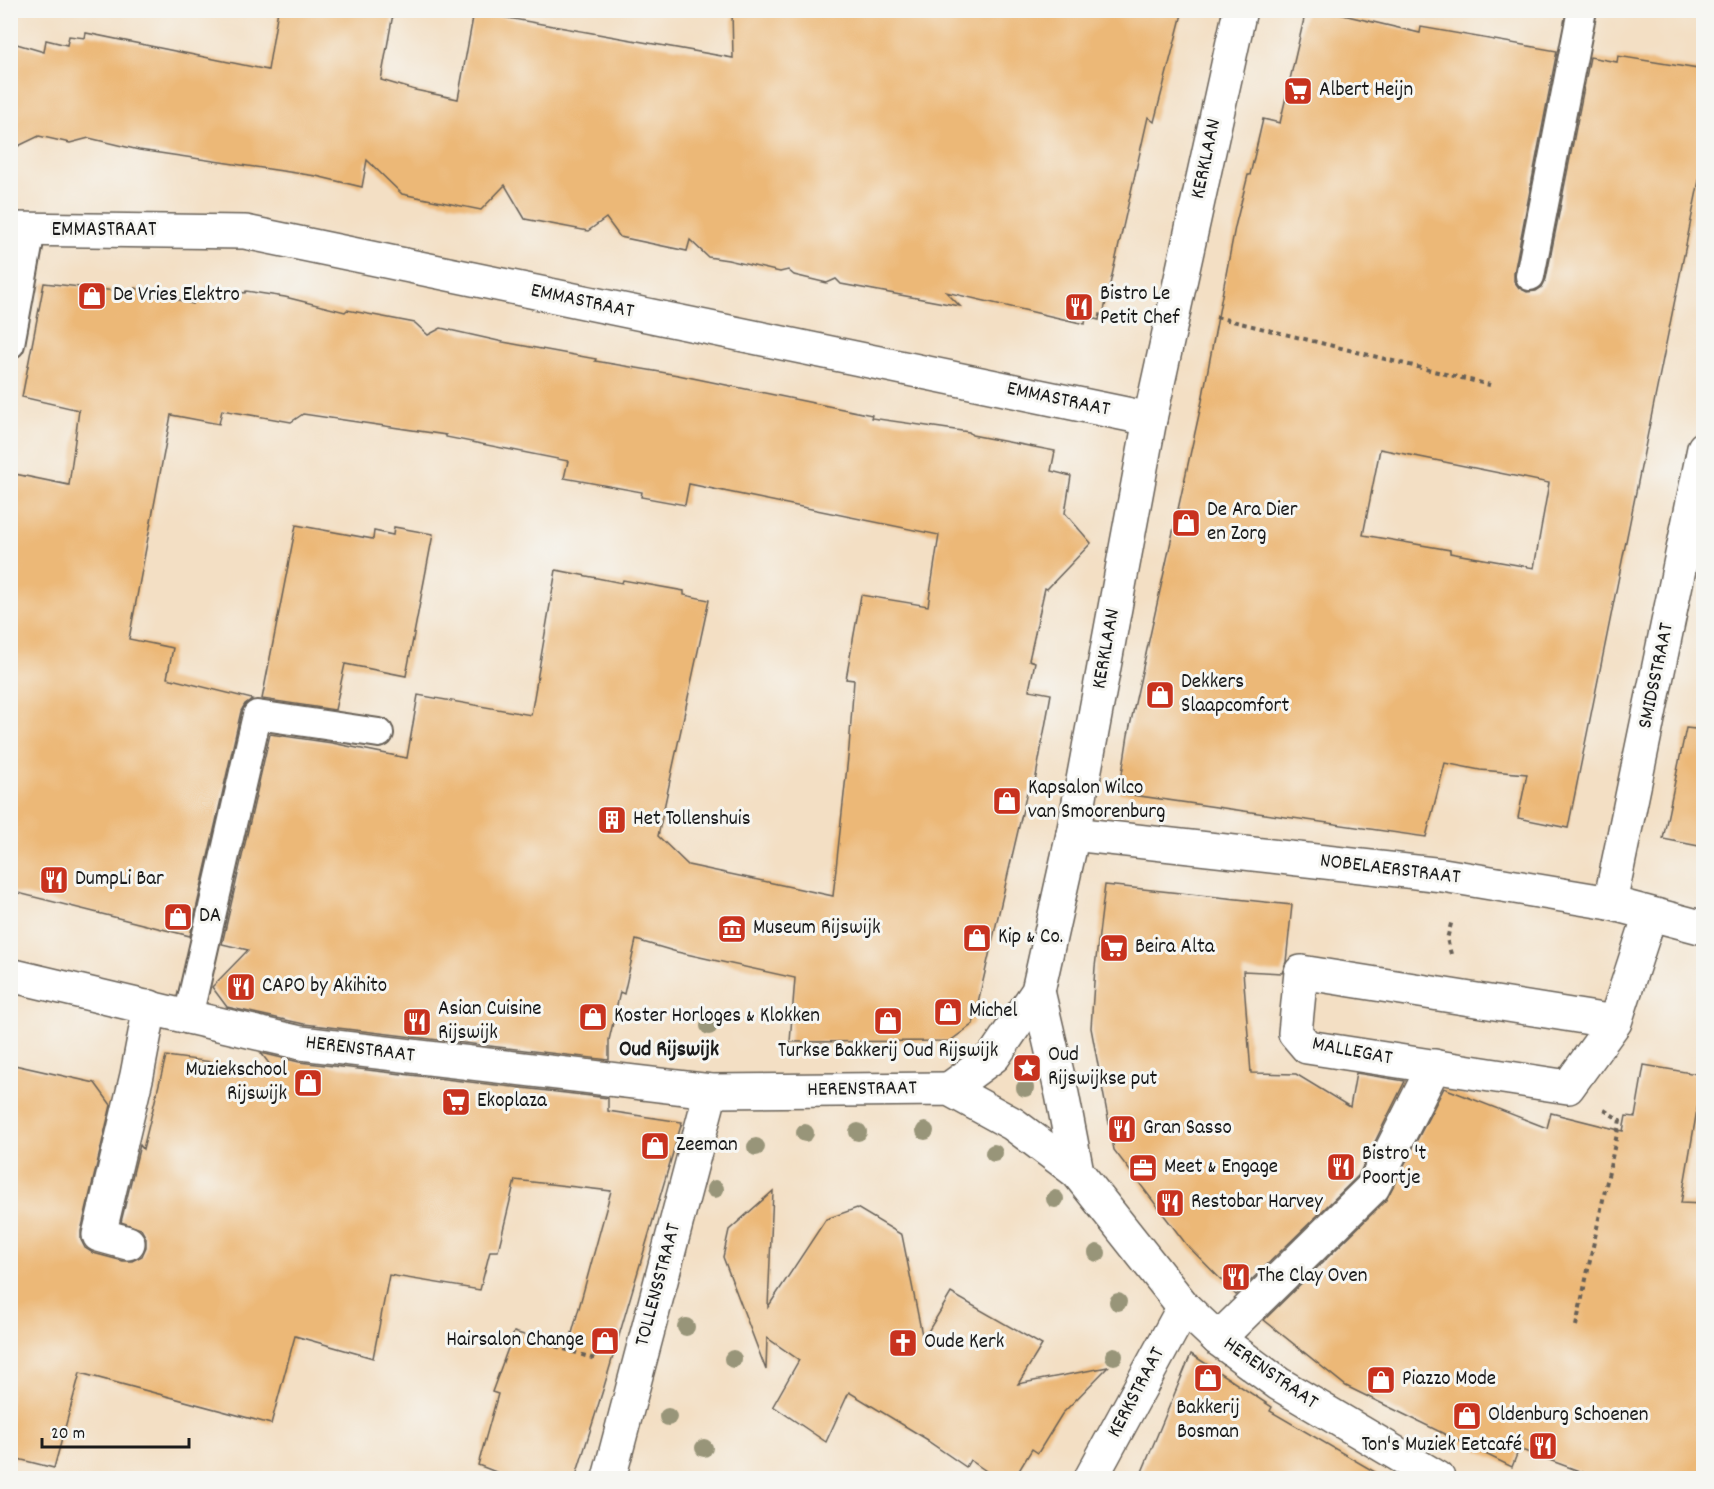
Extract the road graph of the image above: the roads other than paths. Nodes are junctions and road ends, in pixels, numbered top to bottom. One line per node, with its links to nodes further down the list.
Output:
1 (1240, 10): 6 (street, KERKLAAN)
2 (1582, 10): 4 (lane)
3 (21, 229): 5 (lane); 6 (street, EMMASTRAAT)
4 (1530, 276)
5 (10, 344)
6 (1150, 419): 9 (street, KERKLAAN)
7 (1704, 448): 10 (street, SMIDSSTRAAT)
8 (379, 734): 16 (lane)
9 (1073, 834): 10 (street, NOBELAERSTRAAT); 14 (street, KERKLAAN)
10 (1610, 903): 11 (street, NOBELAERSTRAAT)
11 (1650, 915): 12 (street, NOBELAERSTRAAT); 17 (street)
12 (1704, 928)
13 (10, 975): 15 (street, HERENSTRAAT)
14 (1038, 991): 19 (street, KERKLAAN); 21 (street, KERKLAAN)
15 (150, 1007): 16 (street, HERENSTRAAT); 22 (street)
16 (188, 1017): 20 (street, HERENSTRAAT)
17 (1615, 1022): 18 (street, MALLEGAT); 18 (street, MALLEGAT)
18 (1434, 1066): 24 (street)
19 (949, 1089): 20 (street, HERENSTRAAT); 21 (street, HERENSTRAAT)
20 (711, 1091): 25 (street, TOLLENSSTRAAT)
21 (1077, 1172): 23 (street, HERENSTRAAT)
22 (128, 1243)
23 (1184, 1307): 24 (street, HERENSTRAAT); 26 (street, KERKSTRAAT)
24 (1218, 1339): 27 (street, HERENSTRAAT)
25 (609, 1479)
26 (1091, 1479)
27 (1438, 1479)

